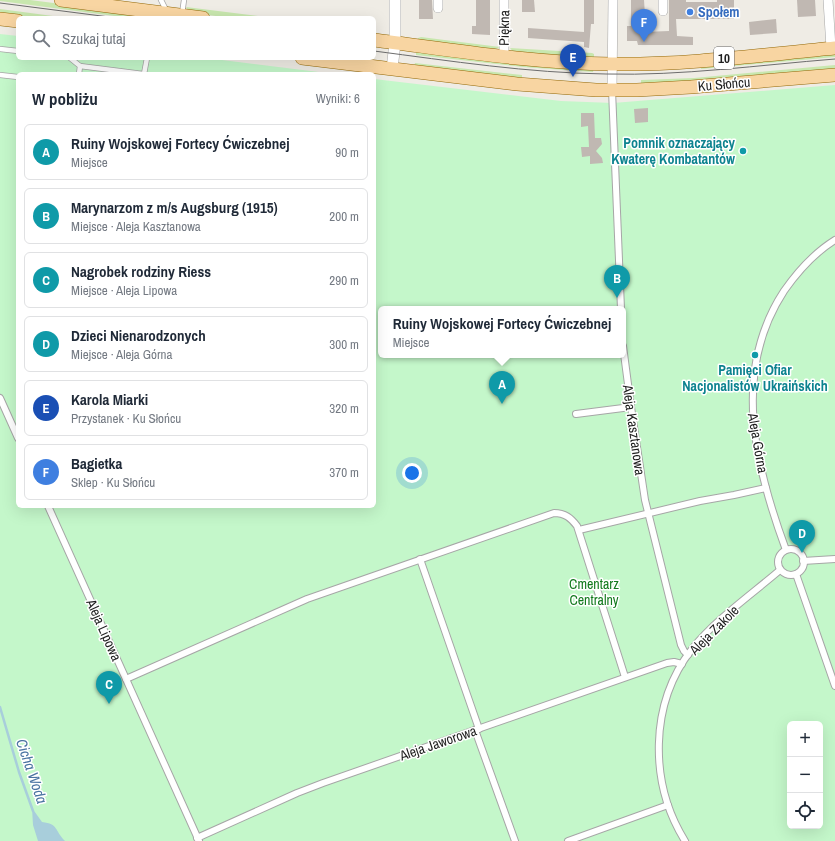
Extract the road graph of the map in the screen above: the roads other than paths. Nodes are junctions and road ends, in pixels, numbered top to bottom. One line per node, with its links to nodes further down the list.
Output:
1 (68, 0): 10 (main road)
2 (161, 0): 10 (lane)
3 (184, 0): 11 (lane)
4 (395, 0): 16 (street)
5 (504, 0): 20 (street, Piękna)
6 (613, 0): 24 (street)
7 (663, 0): 9 (street)
8 (828, 0): 14 (street)
9 (663, 11)
10 (168, 14): 11 (main road)
11 (182, 16)
12 (0, 19): 13 (main road)
13 (16, 21)
14 (832, 23): 17 (street)
15 (376, 40): 16 (main road, Ku Słońcu / 10)
16 (395, 43): 20 (main road, Ku Słońcu / 10); 26 (street)
17 (833, 48): 24 (main road, Ku Słońcu / 10)
18 (0, 49): 19 (lane)
19 (16, 51)
20 (504, 57): 24 (main road, Ku Słońcu / 10)
21 (72, 60): 25 (lane)
22 (146, 60): 29 (lane)
23 (318, 60): 26 (main road, Ku Słońcu / 10)
24 (612, 64): 33 (street)
25 (80, 66): 27 (lane); 28 (lane)
26 (392, 69): 33 (main road, Ku Słońcu / 10)
27 (79, 72)
28 (127, 72)
29 (144, 72)
30 (0, 75): 32 (lane)
31 (835, 75): 33 (main road, Ku Słońcu / 10)
32 (16, 77)
33 (612, 97): 35 (street)
34 (835, 240): 41 (street, Aleja Górna)
35 (621, 306)
36 (624, 358): 38 (street, Aleja Kasztanowa)
37 (0, 398): 40 (street)
38 (630, 407): 39 (street); 43 (street, Aleja Kasztanowa)
39 (576, 414)
40 (16, 434)
41 (766, 488): 43 (street); 45 (street, Aleja Górna)
42 (49, 508): 54 (street, Aleja Lipowa)
43 (649, 513): 44 (street); 51 (street, Aleja Kasztanowa)
44 (579, 530): 46 (street); 53 (street)
45 (786, 550): 48 (street); 49 (street)
46 (420, 559): 54 (street); 56 (street)
47 (835, 559): 48 (street)
48 (804, 561): 50 (street)
49 (780, 570): 50 (street); 51 (street, Aleja Zakole)
50 (796, 574): 55 (street)
51 (688, 655): 52 (street, Aleja Zakole)
52 (682, 664): 53 (street, Aleja Jaworowa); 57 (street, Aleja Zakole)
53 (624, 677): 56 (street, Aleja Jaworowa)
54 (126, 678): 58 (street, Aleja Lipowa)
55 (835, 686)
56 (477, 729): 58 (street, Aleja Jaworowa); 59 (street)
57 (668, 806): 60 (street); 61 (street, Aleja Zakole)
58 (198, 839)
59 (515, 841)
60 (568, 841)
61 (685, 841)

